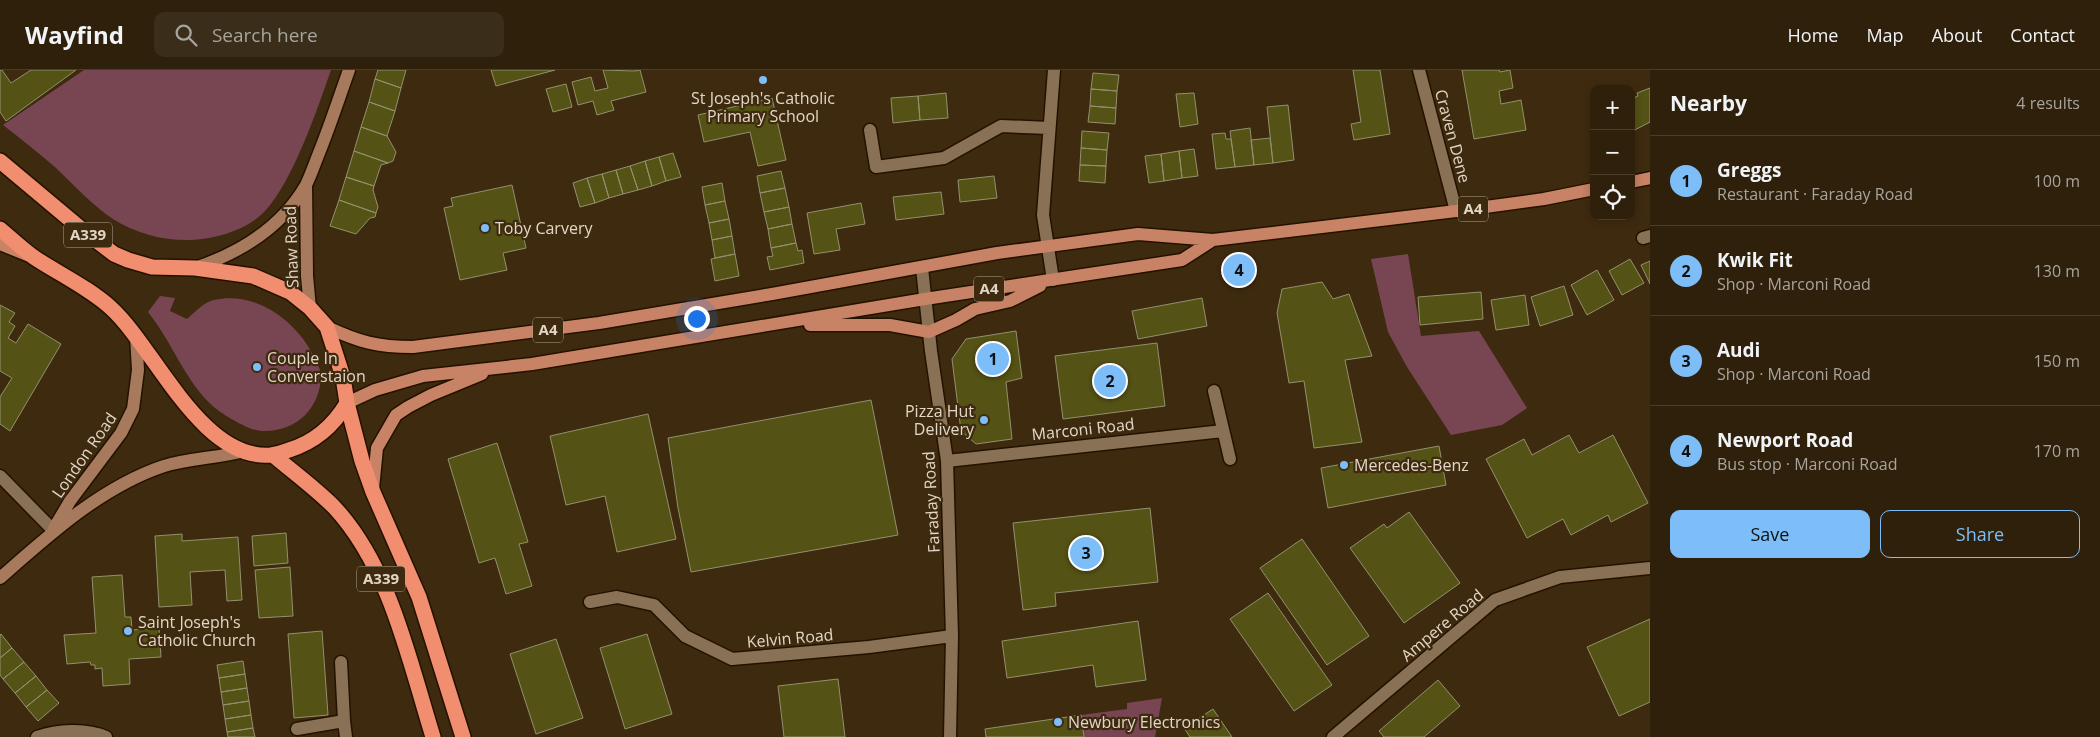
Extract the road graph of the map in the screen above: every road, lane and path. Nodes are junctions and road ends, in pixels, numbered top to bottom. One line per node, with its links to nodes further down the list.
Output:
1 (349, 70): 9 (street, Shaw Road)
2 (1054, 70): 4 (street)
3 (1419, 70): 11 (street, Craven Dene)
4 (1049, 128): 5 (street); 15 (street)
5 (870, 130)
6 (0, 161): 17 (highway, A339)
7 (1650, 178): 8 (main road)
8 (1635, 181)
9 (306, 185): 17 (street, Shaw Road); 21 (street, Shaw Road)
10 (1590, 190): 11 (main road, A4)
11 (1456, 211): 13 (main road, A4)
12 (0, 229): 16 (highway, A339)
13 (1213, 240): 15 (main road, A4); 19 (main road, A4)
14 (0, 244): 16 (main road)
15 (1047, 247): 18 (main road, A4); 19 (street)
16 (34, 258): 25 (highway, A339)
17 (195, 268): 21 (highway, A339)
18 (922, 268): 20 (street, Faraday Road); 23 (main road, A4)
19 (1053, 280): 20 (main road, A4); 24 (main road)
20 (925, 299): 22 (main road, A4); 24 (street, Faraday Road)
21 (310, 308): 23 (highway, A339)
22 (774, 325): 24 (main road); 26 (main road, A4)
23 (327, 327): 28 (highway, A339)
24 (929, 332): 33 (street, Faraday Road)
25 (136, 336): 30 (highway, A339); 36 (street, London Road)
26 (493, 369): 28 (main road, A4); 35 (main road)
27 (1214, 391): 29 (street)
28 (347, 403): 31 (highway, A339); 35 (highway, A339)
29 (1223, 431): 32 (street); 33 (street, Marconi Road)
30 (244, 451): 31 (highway, A339); 36 (street, London Road)
31 (273, 455): 47 (highway, A339)
32 (1230, 459)
33 (947, 461): 40 (street, Faraday Road)
34 (0, 476): 36 (street)
35 (373, 492): 48 (highway, A339)
36 (53, 530): 38 (street, London Road)
37 (1650, 568): 50 (street, Ampere Road)
38 (0, 578)
39 (590, 602): 40 (street, Kelvin Road)
40 (952, 636): 49 (street, Faraday Road)
41 (341, 662): 42 (street)
42 (344, 721): 43 (street); 46 (street)
43 (297, 730)
44 (37, 737): 45 (street)
45 (106, 737)
46 (346, 737)
47 (433, 737)
48 (463, 737)
49 (950, 737)
50 (1333, 737)

